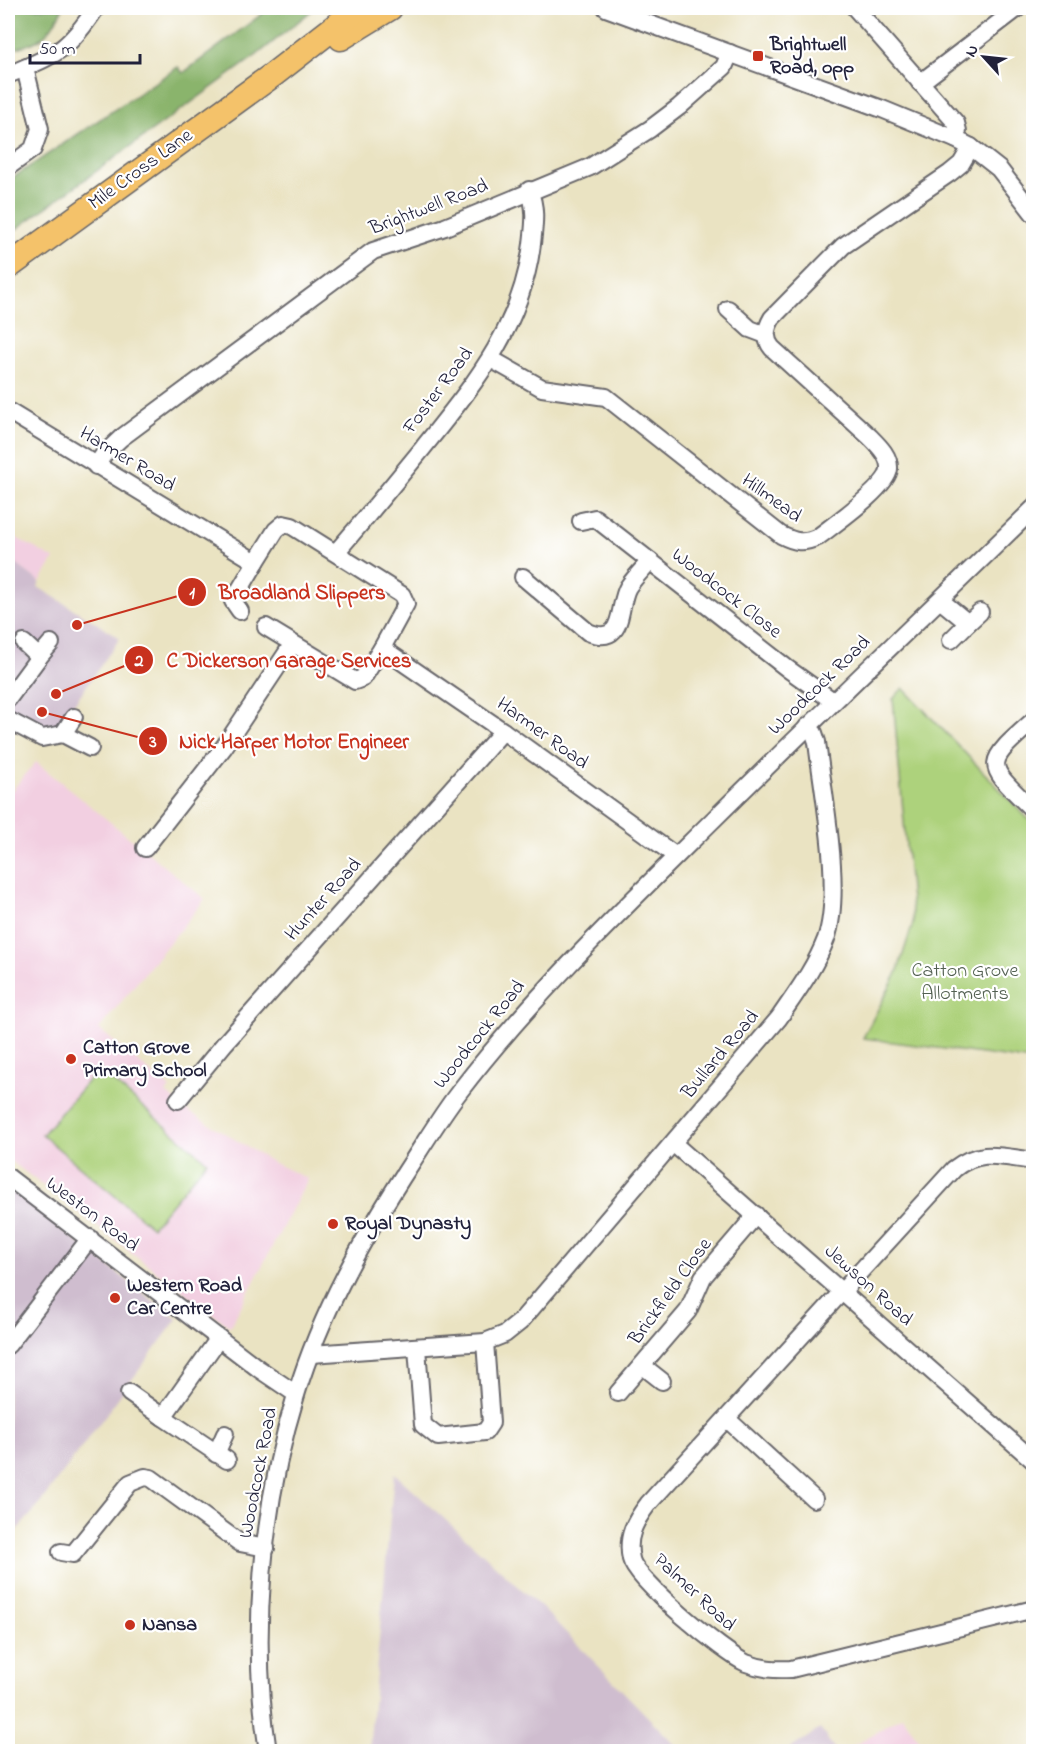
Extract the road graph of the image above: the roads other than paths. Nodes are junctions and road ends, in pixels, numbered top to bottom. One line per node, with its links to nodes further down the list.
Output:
1 (96, 8): 8 (street)
2 (359, 8): 9 (highway, Mile Cross Lane)
3 (390, 8): 9 (highway, Mile Cross Lane)
4 (606, 8): 7 (street)
5 (855, 8): 11 (street)
6 (1018, 8): 11 (street)
7 (730, 53): 12 (street); 15 (street, Brightwell Road)
8 (25, 68): 10 (street); 14 (street)
9 (274, 74): 17 (highway, Mile Cross Lane)
10 (8, 75)
11 (920, 83): 12 (street)
12 (955, 139): 13 (street)
13 (971, 147): 16 (street); 19 (street)
14 (8, 167)
15 (529, 190): 20 (street, Foster Road); 22 (street, Brightwell Road)
16 (1034, 214)
17 (8, 267)
18 (728, 309): 19 (street, Hillmead)
19 (766, 335): 20 (street, Hillmead)
20 (491, 359): 25 (street, Foster Road)
21 (8, 411): 22 (street, Harmer Road)
22 (96, 466): 27 (street, Harmer Road)
23 (1034, 508): 29 (street, Woodcock Road)
24 (590, 514): 26 (street, Woodcock Close)
25 (343, 558): 27 (street); 36 (street)
26 (650, 561): 28 (street); 39 (street, Woodcock Close)
27 (256, 562): 30 (street)
28 (522, 577)
29 (940, 600): 32 (street); 39 (street, Woodcock Road)
30 (240, 611)
31 (266, 627): 35 (street)
32 (951, 640)
33 (24, 643): 37 (street)
34 (51, 643): 37 (street)
35 (292, 645): 36 (street); 48 (street)
36 (382, 648): 44 (street, Harmer Road)
37 (39, 657): 38 (street)
38 (8, 699)
39 (833, 701): 43 (street, Woodcock Road)
40 (74, 717): 45 (street)
41 (8, 720): 45 (street)
42 (1034, 720): 47 (street)
43 (807, 727): 49 (street, Woodcock Road); 51 (street, Bullard Road)
44 (503, 731): 49 (street, Harmer Road); 50 (street, Hunter Road)
45 (63, 734): 46 (street)
46 (90, 748)
47 (1034, 811)
48 (145, 848)
49 (676, 856): 61 (street, Woodcock Road)
50 (178, 1100)
51 (674, 1144): 54 (street, Jewson Road); 58 (street, Bullard Road)
52 (1034, 1161): 56 (street, Palmer Road)
53 (8, 1177): 55 (street, Weston Road)
54 (756, 1215): 56 (street, Jewson Road); 62 (street, Brickfield Close)
55 (90, 1238): 57 (street, Weston Road); 59 (street)
56 (842, 1291): 68 (street, Palmer Road); 70 (street, Jewson Road)
57 (219, 1338): 66 (street, Weston Road); 67 (street)
58 (485, 1341): 60 (street, Bullard Road); 60 (street)
59 (8, 1345)
60 (417, 1348): 61 (street, Bullard Road)
61 (311, 1354): 66 (street, Woodcock Road)
62 (643, 1366): 63 (street, Brickfield Close); 65 (street, Brickfield Close)
63 (662, 1382)
64 (129, 1393): 67 (street)
65 (618, 1393)
66 (296, 1394): 72 (street, Woodcock Road)
67 (164, 1417): 69 (street)
68 (727, 1419): 71 (street); 74 (street, Palmer Road)
69 (225, 1434)
70 (1032, 1456)
71 (814, 1499)
72 (266, 1548): 73 (street); 75 (street, Woodcock Road)
73 (70, 1557)
74 (1034, 1609)
75 (268, 1752)

